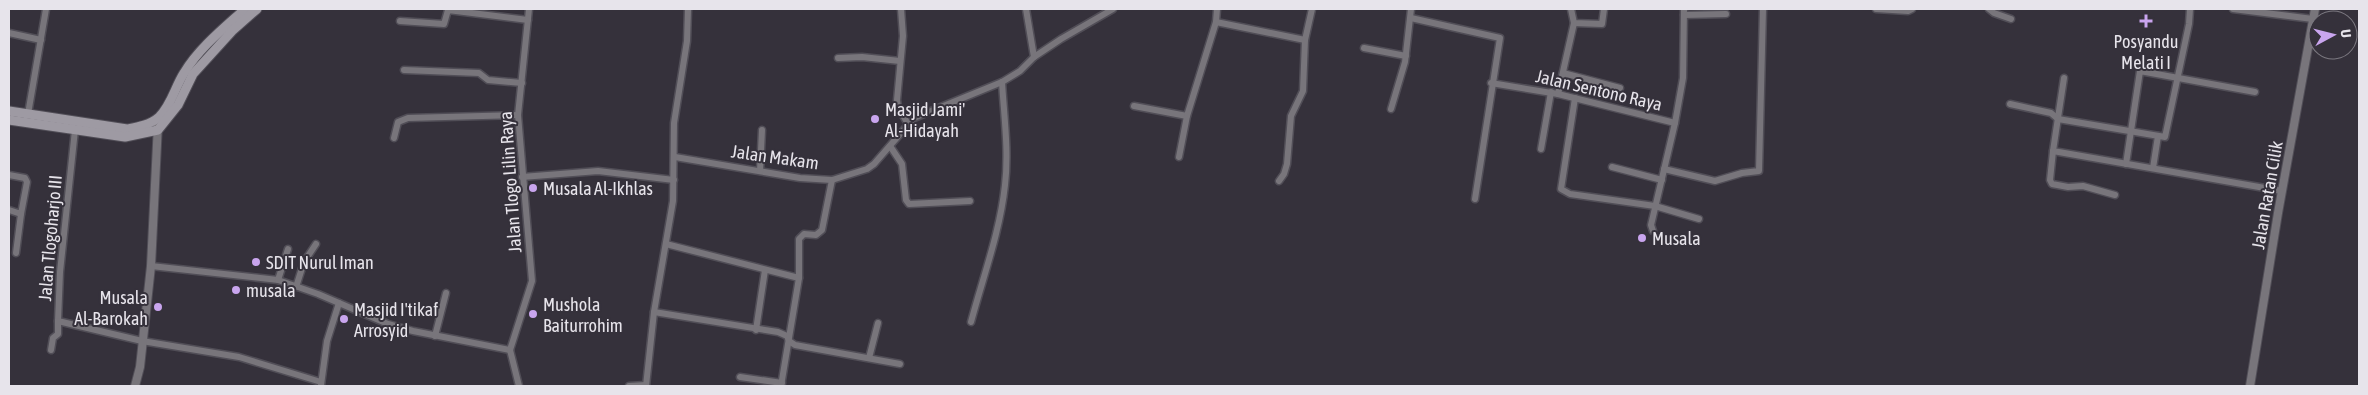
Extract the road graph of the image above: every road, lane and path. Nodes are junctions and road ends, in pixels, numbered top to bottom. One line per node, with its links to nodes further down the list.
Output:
1 (46, 9): 30 (street)
2 (245, 9): 57 (main road)
3 (257, 9): 63 (main road)
4 (529, 9): 25 (street, Jalan Tlogo Lilin Raya)
5 (688, 9): 71 (street)
6 (901, 9): 37 (street)
7 (1026, 9): 35 (street)
8 (1113, 9): 35 (street)
9 (1217, 9): 27 (street)
10 (1312, 9): 31 (street)
11 (1411, 9): 22 (street)
12 (1571, 9): 28 (street)
13 (1604, 9): 28 (street)
14 (1764, 9): 76 (street)
15 (1876, 9): 16 (street)
16 (1912, 9)
17 (1989, 9): 24 (street)
18 (2190, 9): 41 (street)
19 (2233, 9): 23 (street)
20 (1684, 12): 21 (street); 60 (street, Jalan Sentono Raya)
21 (1726, 14)
22 (1411, 18): 34 (street); 44 (street)
23 (2308, 18)
24 (2011, 19)
25 (528, 20): 26 (street); 42 (street, Jalan Tlogo Lilin Raya)
26 (400, 22)
27 (1216, 22): 31 (street); 56 (street)
28 (1574, 23): 39 (street)
29 (9, 33): 30 (street)
30 (41, 40): 54 (street)
31 (1305, 40): 82 (street)
32 (2308, 47): 84 (street, Jalan Ratan Cilik)
33 (1364, 48): 34 (street)
34 (1406, 56): 52 (street)
35 (1034, 57): 43 (street)
36 (838, 58): 37 (street)
37 (900, 61): 61 (street)
38 (404, 70): 42 (street)
39 (1563, 73): 45 (street); 48 (street)
40 (2064, 78): 59 (street)
41 (2177, 78): 47 (street); 65 (street); 66 (street)
42 (522, 82): 55 (street, Jalan Tlogo Lilin Raya)
43 (1002, 82): 61 (street); 106 (street)
44 (1492, 83): 46 (street, Jalan Sentono Raya); 86 (street)
45 (1620, 88)
46 (1551, 92): 48 (street, Jalan Sentono Raya); 69 (street)
47 (2256, 92)
48 (1558, 94): 49 (street, Jalan Sentono Raya)
49 (1575, 98): 60 (street, Jalan Sentono Raya); 88 (street)
50 (2010, 104): 59 (street)
51 (1134, 106): 56 (street)
52 (1391, 109)
53 (9, 111): 54 (main road)
54 (28, 114): 57 (main road)
55 (518, 115): 67 (street); 79 (street, Jalan Tlogo Lilin Raya)
56 (1187, 116): 72 (street)
57 (158, 117): 63 (street)
58 (9, 120): 62 (main road)
59 (2058, 120): 65 (street); 70 (street)
60 (1675, 123): 76 (street)
61 (908, 124): 68 (street, Jalan Makam)
62 (75, 130): 63 (main road); 105 (street, Jalan Tlogoharjo III)
63 (158, 130): 97 (street)
64 (762, 130): 77 (street)
65 (2130, 132): 66 (street); 73 (street)
66 (2158, 136): 75 (street)
67 (394, 138)
68 (890, 146): 81 (street, Jalan Makam); 87 (street)
69 (1542, 149)
70 (2053, 151): 73 (street); 85 (street)
71 (675, 157): 77 (street, Jalan Makam); 80 (street)
72 (1179, 157)
73 (2126, 164): 75 (street)
74 (1612, 167): 83 (street)
75 (2153, 168): 84 (street)
76 (1664, 169): 83 (street)
77 (760, 171): 81 (street, Jalan Makam)
78 (9, 175): 90 (street)
79 (522, 177): 80 (street); 113 (street, Jalan Tlogo Lilin Raya)
80 (674, 180): 94 (street)
81 (832, 180): 99 (street)
82 (1279, 180)
83 (1662, 180): 88 (street)
84 (2282, 191): 123 (street, Jalan Ratan Cilik)
85 (2115, 195)
86 (1475, 199)
87 (970, 201)
88 (1654, 206): 91 (street); 92 (street)
89 (9, 210): 90 (street)
90 (21, 214): 96 (street)
91 (1700, 219)
92 (1653, 231)
93 (316, 244): 101 (street)
94 (666, 244): 98 (street); 104 (street)
95 (288, 250): 100 (street)
96 (16, 253)
97 (151, 266): 100 (street); 110 (street)
98 (765, 270): 99 (street); 108 (street)
99 (799, 278): 111 (street)
100 (278, 280): 101 (street)
101 (296, 286): 103 (street)
102 (446, 293): 109 (street)
103 (339, 304): 109 (street); 117 (street)
104 (654, 312): 108 (street); 122 (street)
105 (58, 321): 110 (street, Jalan Tlogoharjo III); 112 (street)
106 (971, 322)
107 (878, 323): 114 (street)
108 (756, 330): 111 (street)
109 (434, 336): 113 (street)
110 (142, 341): 117 (street, Jalan Tlogoharjo III); 119 (street)
111 (789, 341): 114 (street); 118 (street)
112 (50, 350)
113 (510, 350): 120 (street)
114 (869, 358): 115 (street)
115 (900, 364)
116 (740, 377): 118 (street)
117 (321, 384)
118 (782, 384)
119 (135, 386)
120 (519, 386)
121 (629, 386): 122 (street)
122 (646, 386)
123 (2250, 386)

